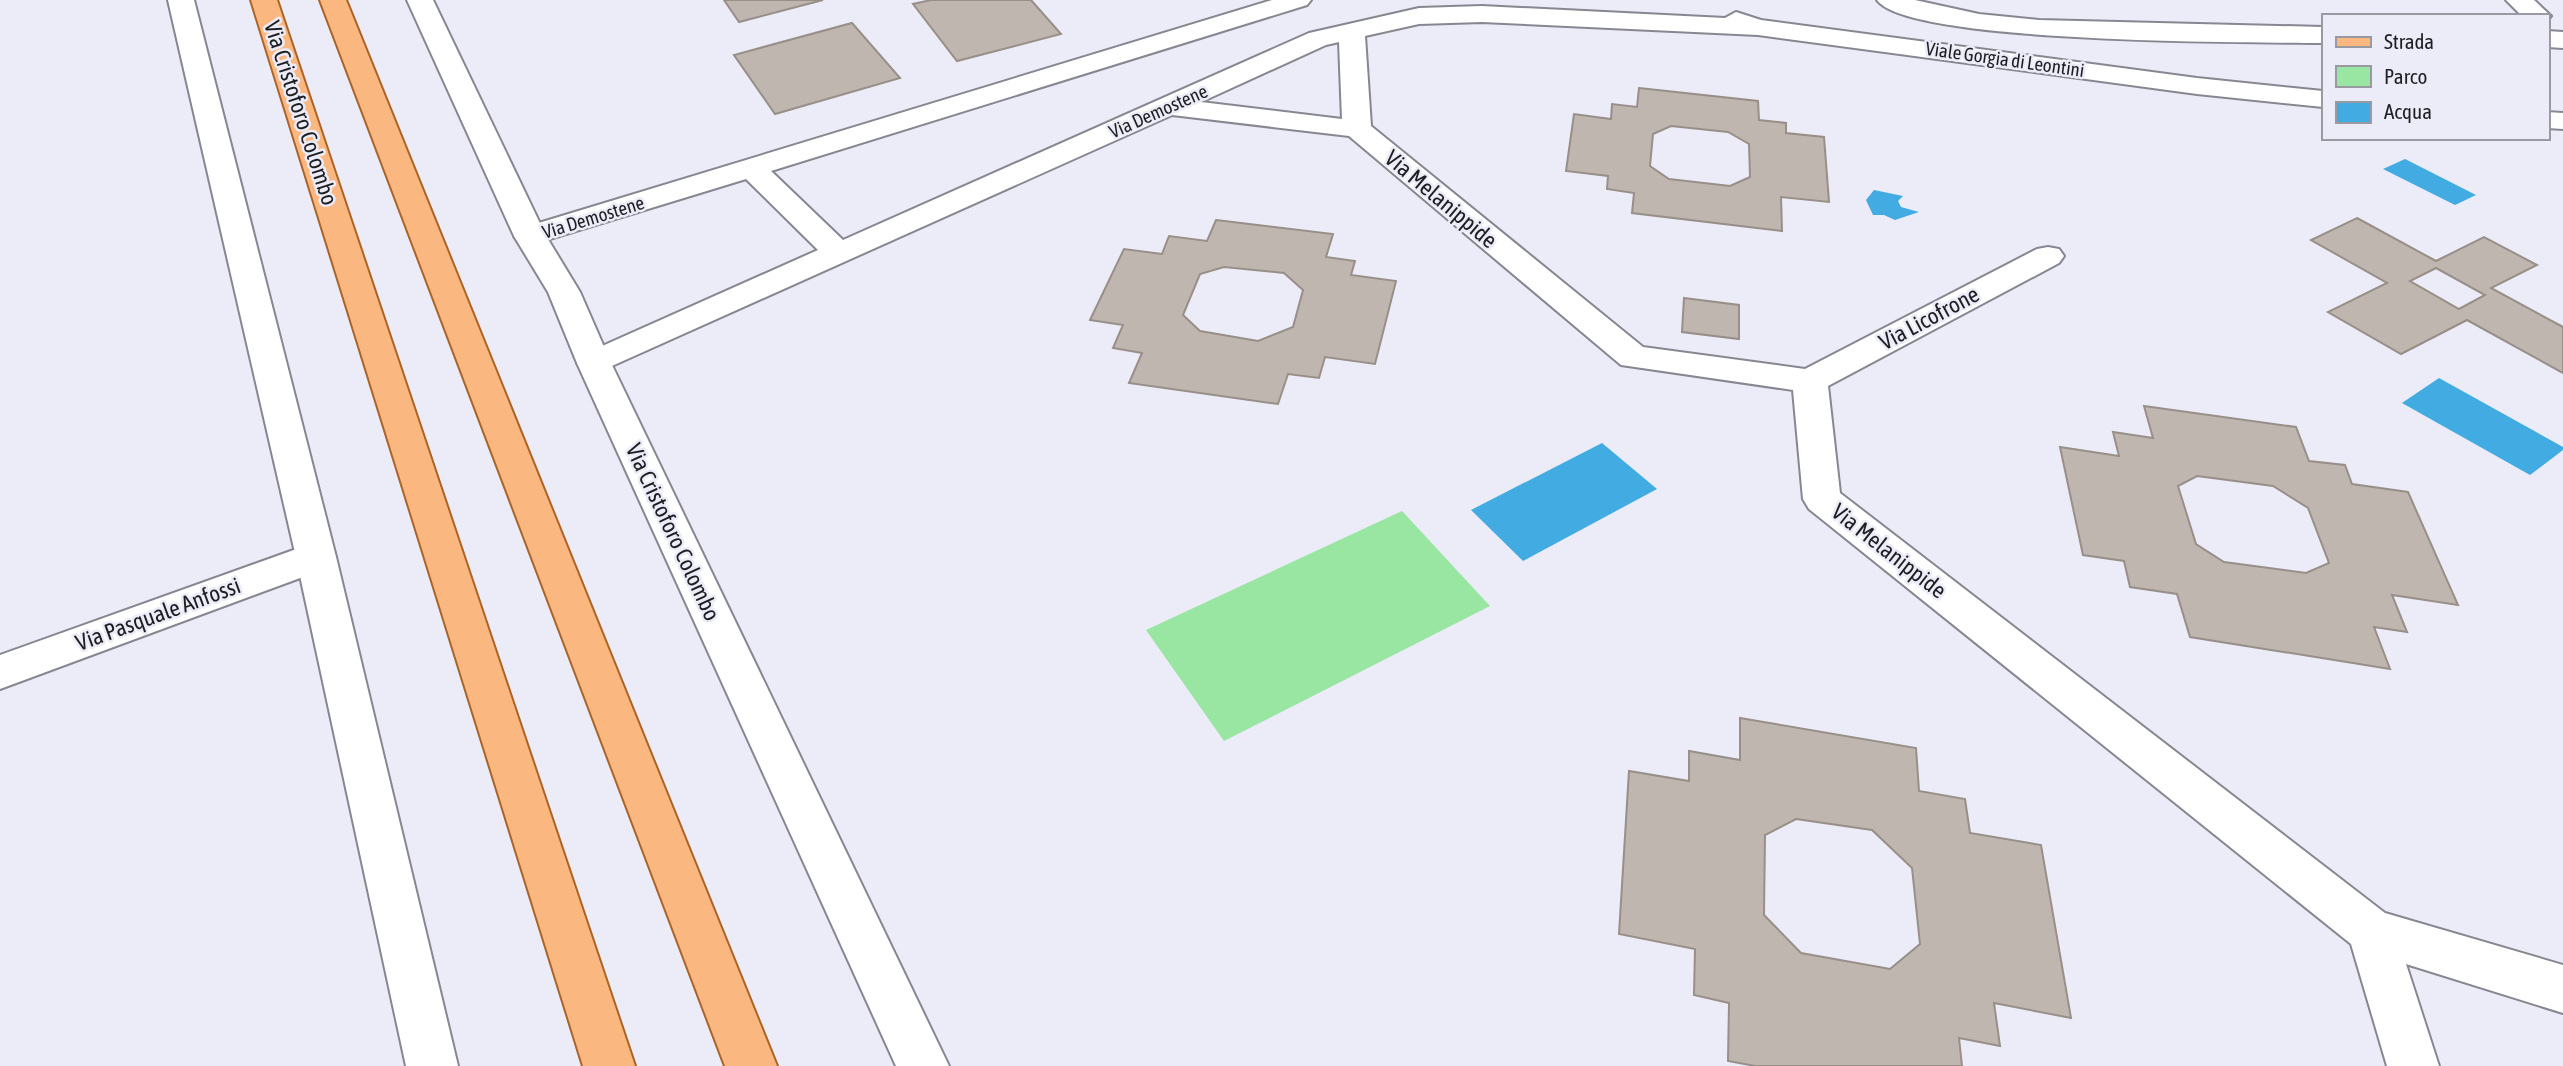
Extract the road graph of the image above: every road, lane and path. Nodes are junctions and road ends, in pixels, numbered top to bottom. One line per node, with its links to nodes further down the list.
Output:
1 (181, 0): 25 (street)
2 (264, 0): 30 (main road, Via Cristoforo Colombo)
3 (333, 0): 31 (main road)
4 (420, 0): 20 (street, Via Cristoforo Colombo)
5 (1298, 0): 19 (street, Via Demostene)
6 (1692, 0): 12 (street, Viale Gorgia di Leontini)
7 (1890, 0): 14 (street, Viale Gorgia di Leontini)
8 (2519, 0): 10 (street)
9 (1479, 7): 12 (street, Via Demostene); 13 (street, Via Demostene)
10 (2536, 14)
11 (2549, 26): 15 (street)
12 (1758, 27): 16 (street, Viale Gorgia di Leontini)
13 (1352, 31): 17 (street, Via Demostene); 18 (street)
14 (2322, 35)
15 (2563, 39)
16 (2322, 99)
17 (1170, 106): 18 (street); 21 (street, Via Demostene)
18 (1357, 129): 24 (street, Via Melanippide)
19 (751, 168): 20 (street, Via Demostene); 21 (street)
20 (530, 236): 23 (street, Via Cristoforo Colombo)
21 (839, 253): 23 (street, Via Demostene)
22 (2048, 256): 24 (street, Via Licofrone)
23 (594, 363): 32 (street, Via Cristoforo Colombo)
24 (1810, 381): 27 (street, Via Melanippide)
25 (316, 556): 26 (street, Via Pasquale Anfossi); 29 (street)
26 (0, 672)
27 (2371, 931): 28 (street, Via Melanippide); 33 (street)
28 (2563, 989)
29 (432, 1066)
30 (609, 1066)
31 (751, 1066)
32 (923, 1066)
33 (2413, 1066)

